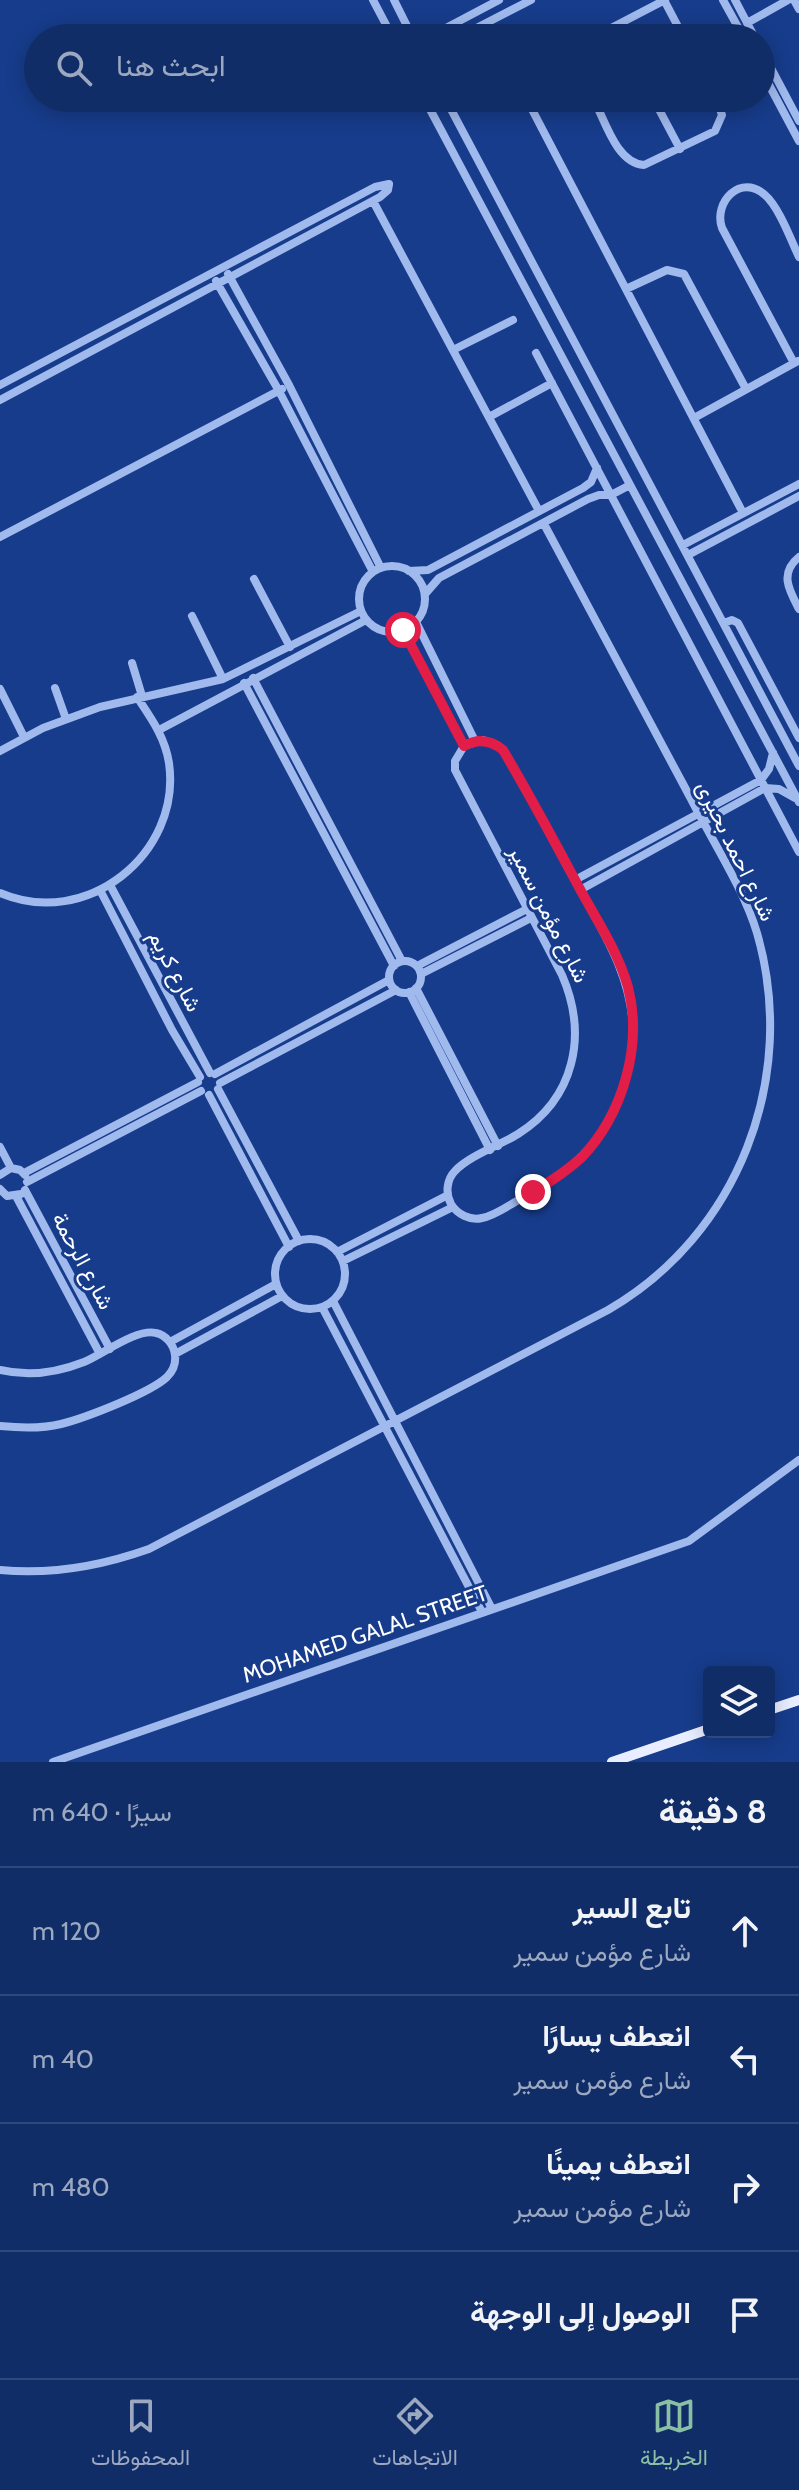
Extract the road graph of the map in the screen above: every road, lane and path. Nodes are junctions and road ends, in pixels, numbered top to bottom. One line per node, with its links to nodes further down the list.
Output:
1 (373, 0): 12 (street)
2 (394, 0): 13 (street)
3 (499, 0): 14 (street)
4 (531, 0): 15 (street)
5 (665, 0): 16 (street); 17 (street)
6 (723, 0): 18 (street)
7 (735, 0): 11 (street)
8 (788, 0): 11 (street)
9 (794, 0): 10 (street)
10 (799, 9)
11 (747, 23)
12 (386, 24)
13 (406, 24)
14 (454, 24)
15 (484, 24)
16 (619, 24)
17 (677, 24)
18 (736, 24)
19 (775, 81): 21 (street)
20 (775, 89): 21 (street)
21 (784, 102): 28 (street); 29 (street)
22 (431, 112): 32 (street)
23 (452, 112): 31 (street)
24 (533, 112): 39 (street)
25 (600, 112): 30 (street)
26 (660, 112): 30 (street)
27 (721, 112): 30 (street)
28 (799, 121)
29 (799, 141)
30 (680, 149)
31 (491, 187): 32 (street); 52 (street)
32 (475, 196): 53 (street)
33 (373, 201): 35 (street); 37 (street); 41 (street)
34 (799, 257): 43 (street)
35 (224, 267): 36 (street); 37 (street)
36 (212, 273): 38 (street); 45 (street)
37 (229, 277): 38 (street); 46 (street)
38 (218, 283): 48 (street); 49 (street)
39 (626, 289): 47 (street); 51 (street)
40 (513, 320): 41 (street)
41 (453, 350): 50 (street)
42 (536, 353): 44 (street)
43 (797, 362): 47 (street)
44 (552, 383): 50 (street); 54 (street)
45 (0, 385)
46 (289, 385): 48 (street); 66 (street)
47 (746, 389): 51 (street)
48 (279, 391): 62 (street); 66 (street)
49 (0, 400)
50 (489, 417): 59 (street)
51 (694, 418): 60 (street)
52 (616, 420): 53 (street); 63 (street)
53 (599, 429): 56 (street)
54 (597, 468): 57 (street); 59 (street)
55 (799, 484): 60 (street)
56 (630, 485): 57 (street); 85 (street)
57 (611, 495): 61 (street); 95 (street)
58 (799, 496): 64 (street)
59 (539, 511): 67 (street)
60 (743, 513): 63 (street)
61 (544, 524): 69 (street); 97 (street, شارع احمد بحيرى)
62 (0, 537)
63 (683, 545): 64 (street)
64 (688, 555): 75 (street)
65 (799, 557): 70 (street)
66 (377, 570): 67 (street); 71 (street)
67 (409, 571): 69 (street)
68 (254, 579): 77 (street)
69 (425, 594): 74 (street)
70 (799, 609)
71 (361, 611): 73 (street); 77 (street)
72 (192, 616): 79 (street)
73 (366, 620): 76 (street); 80 (street)
74 (416, 622): 76 (street); 90 (street)
75 (724, 623): 84 (street); 89 (street)
76 (403, 630): 91 (street)
77 (290, 647): 79 (street)
78 (132, 663): 83 (street)
79 (223, 679): 83 (street)
80 (249, 680): 87 (street); 107 (street)
81 (55, 688): 86 (street)
82 (0, 689): 88 (street)
83 (139, 696): 86 (street); 87 (street)
84 (765, 700): 85 (street); 94 (street)
85 (750, 708): 93 (street)
86 (66, 719): 88 (street)
87 (159, 730): 100 (street)
88 (24, 737): 92 (street)
89 (799, 738)
90 (475, 741): 91 (street); 99 (street, شارع مؤمن سمير)
91 (464, 746): 104 (street, شارع مؤمن سمير)
92 (0, 751)
93 (773, 753): 95 (street); 96 (street)
94 (799, 766)
95 (763, 784): 96 (street); 97 (street); 98 (street)
96 (798, 800)
97 (701, 818): 99 (street); 102 (street); 134 (street, شارع احمد بحيرى)
98 (799, 852)
99 (575, 880): 102 (street, شارع مؤمن سمير)
100 (110, 885): 101 (street); 105 (street, شارع كريم)
101 (100, 890): 103 (street); 106 (street, شارع كريم)
102 (580, 890): 120 (street, شارع مؤمن سمير)
103 (0, 893)
104 (529, 913): 108 (street); 115 (street, شارع مؤمن سمير)
105 (136, 936): 106 (street); 112 (street, شارع كريم)
106 (126, 942): 113 (street, شارع كريم)
107 (398, 963): 108 (street); 109 (street)
108 (419, 970): 111 (street)
109 (389, 980): 110 (street); 112 (street)
110 (396, 990): 111 (street); 112 (street)
111 (412, 990): 115 (street)
112 (216, 1080): 113 (street); 113 (street); 121 (street, شارع كريم)
113 (202, 1086): 117 (street); 122 (street, شارع كريم)
114 (0, 1147): 116 (street)
115 (494, 1148): 119 (street, شارع مؤمن سمير)
116 (4, 1170): 117 (street)
117 (25, 1182): 118 (street); 130 (street, شارع الرحمة)
118 (6, 1195): 131 (street, شارع الرحمة)
119 (448, 1195): 120 (street); 123 (street)
120 (453, 1207): 124 (street)
121 (299, 1241): 122 (street); 123 (street)
122 (289, 1247): 125 (street)
123 (337, 1252): 124 (street)
124 (343, 1261): 127 (street)
125 (276, 1284): 126 (street); 129 (street)
126 (282, 1296): 128 (street); 132 (street)
127 (333, 1301): 128 (street); 134 (street)
128 (322, 1307): 136 (street)
129 (170, 1342): 130 (street); 132 (street)
130 (110, 1349): 131 (street)
131 (100, 1354): 133 (street)
132 (175, 1354): 135 (street)
133 (0, 1370)
134 (394, 1422): 136 (street, شارع احمد بحيرى); 139 (street)
135 (0, 1426)
136 (384, 1427): 138 (street, شارع احمد بحيرى); 139 (street)
137 (799, 1460): 139 (street, MOHAMED GALAL STREET)
138 (0, 1570)
139 (487, 1610): 143 (street, MOHAMED GALAL STREET)
140 (799, 1700): 141 (main road)
141 (775, 1708)
142 (703, 1731): 144 (main road)
143 (53, 1762)
144 (612, 1762)

